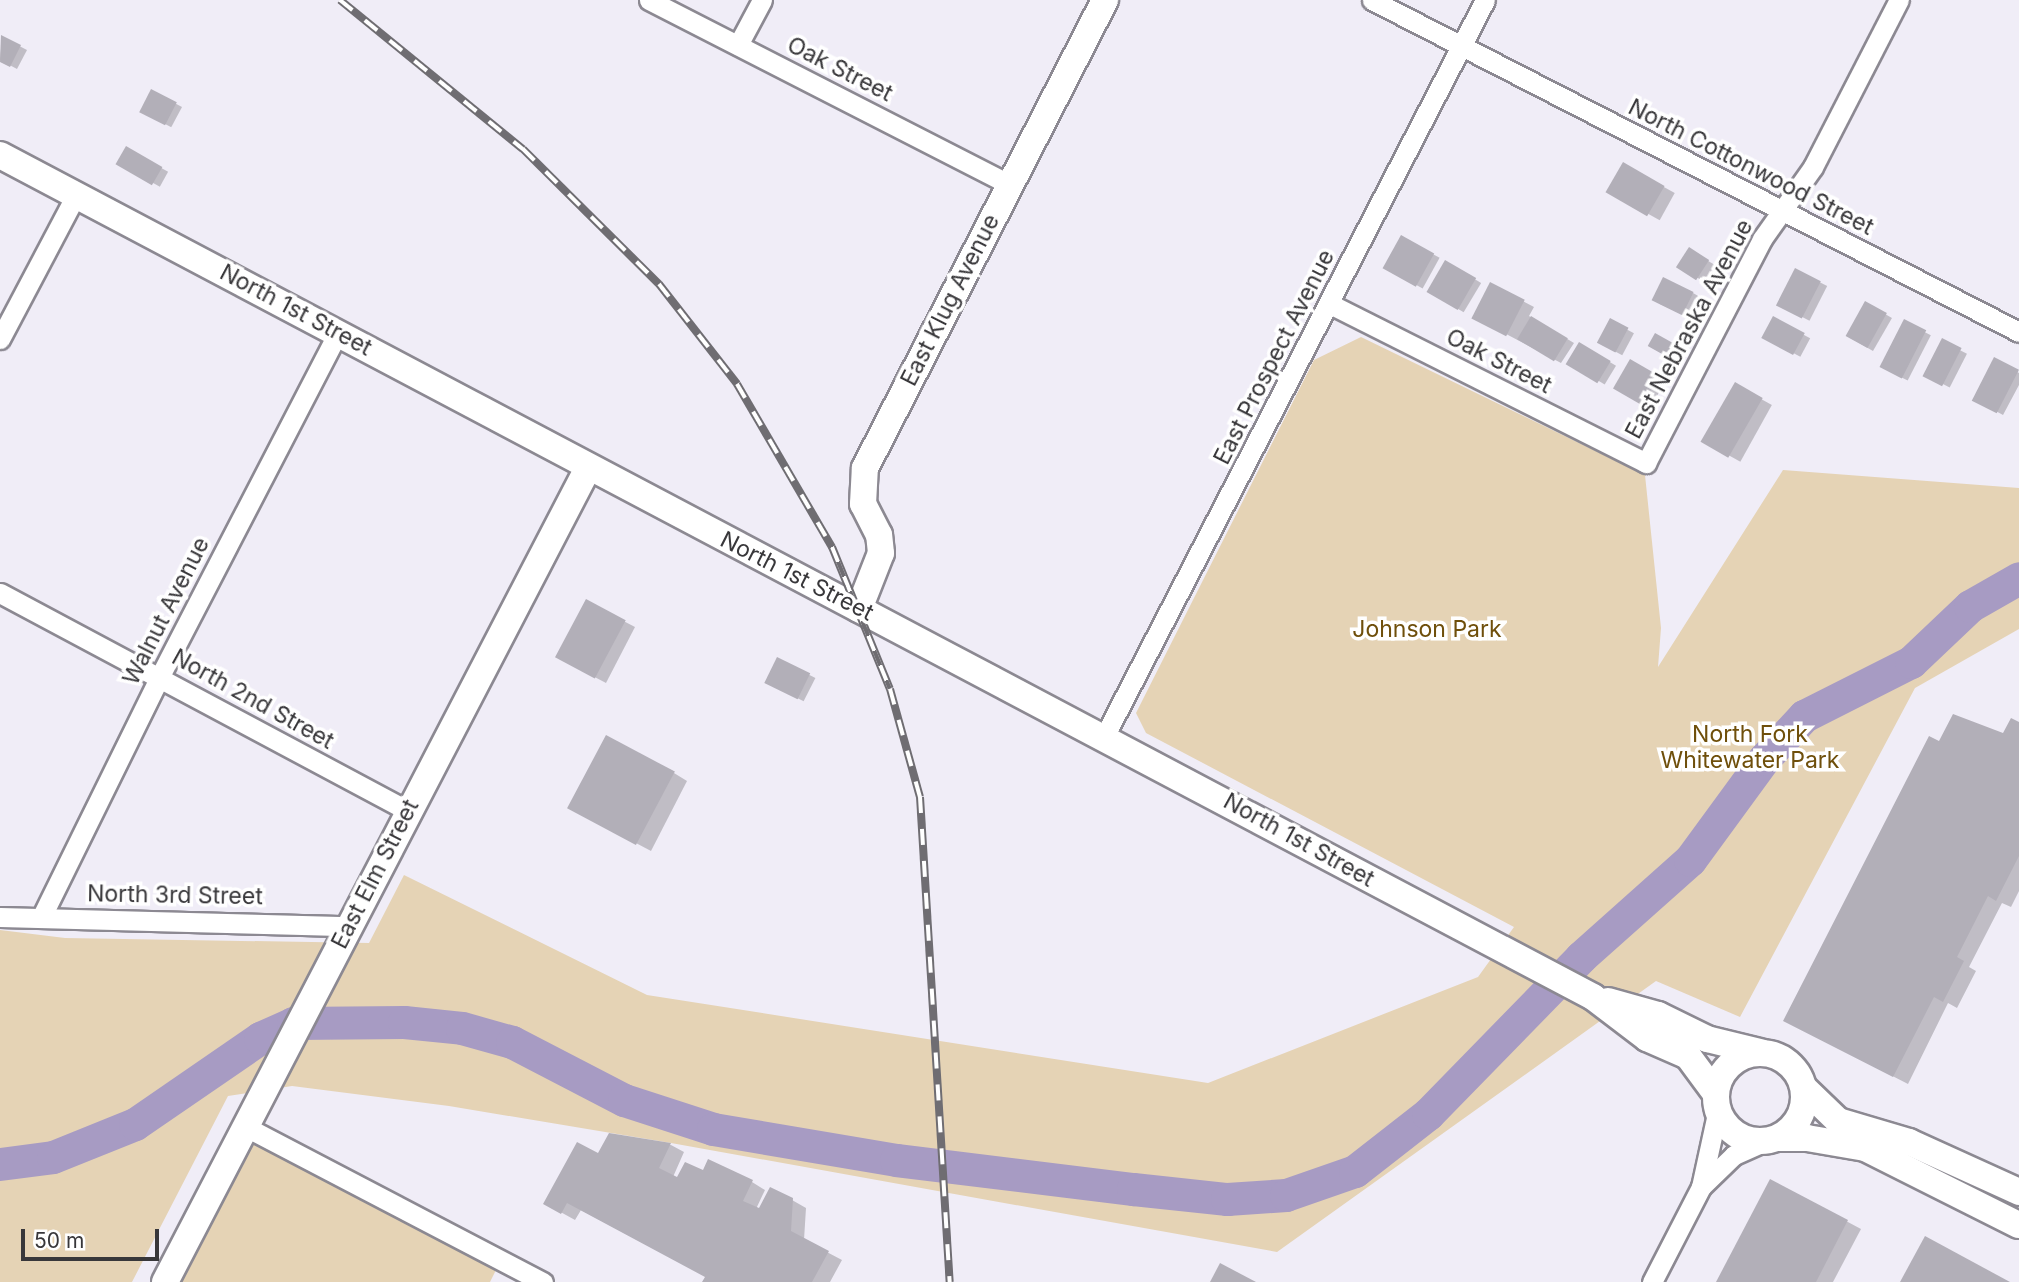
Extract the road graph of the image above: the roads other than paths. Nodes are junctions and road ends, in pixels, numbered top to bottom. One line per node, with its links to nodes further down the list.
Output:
1 (649, 0): 7 (street, Oak Street)
2 (762, 0): 7 (street)
3 (1105, 0): 10 (main road, East Klug Avenue)
4 (1372, 0): 8 (street, North Cottonwood Street)
5 (1485, 0): 8 (street, East Prospect Avenue)
6 (1899, 0): 12 (street, East Nebraska Avenue)
7 (738, 45): 10 (street, Oak Street)
8 (1460, 47): 12 (street, North Cottonwood Street); 13 (street, East Prospect Avenue)
9 (0, 155): 11 (main road, North 1st Street)
10 (1009, 184): 20 (main road, East Klug Avenue)
11 (76, 195): 14 (main road, North 1st Street); 16 (street)
12 (1783, 209): 15 (street, North Cottonwood Street); 17 (street, East Nebraska Avenue)
13 (1330, 304): 17 (street, Oak Street); 22 (street, East Prospect Avenue)
14 (339, 331): 18 (main road, North 1st Street); 21 (street, Walnut Avenue)
15 (2019, 332)
16 (0, 339)
17 (1646, 463)
18 (588, 468): 20 (main road, North 1st Street); 23 (main road, East Elm Street)
19 (0, 593): 21 (street, North 2nd Street)
20 (859, 609): 22 (main road, North 1st Street)
21 (160, 676): 23 (street, North 2nd Street); 24 (street, Walnut Avenue)
22 (1105, 735): 27 (main road, North 1st Street)
23 (407, 810): 26 (main road, East Elm Street)
24 (42, 916): 25 (street, North 3rd Street); 26 (street, North 3rd Street)
25 (0, 917)
26 (349, 926): 31 (main road, East Elm Street)
27 (1593, 997): 28 (main road, North 1st Street); 30 (main road, North 1st Street)
28 (1765, 1053): 29 (main road); 30 (main road)
29 (1804, 1088): 32 (main road); 34 (main road)
30 (1717, 1101): 32 (main road); 33 (street)
31 (246, 1127): 36 (main road, East Elm Street); 37 (street)
32 (1770, 1140): 33 (street); 35 (main road)
33 (1701, 1187): 38 (street)
34 (2019, 1192)
35 (2019, 1226)
36 (165, 1282)
37 (543, 1282)
38 (1651, 1282)

